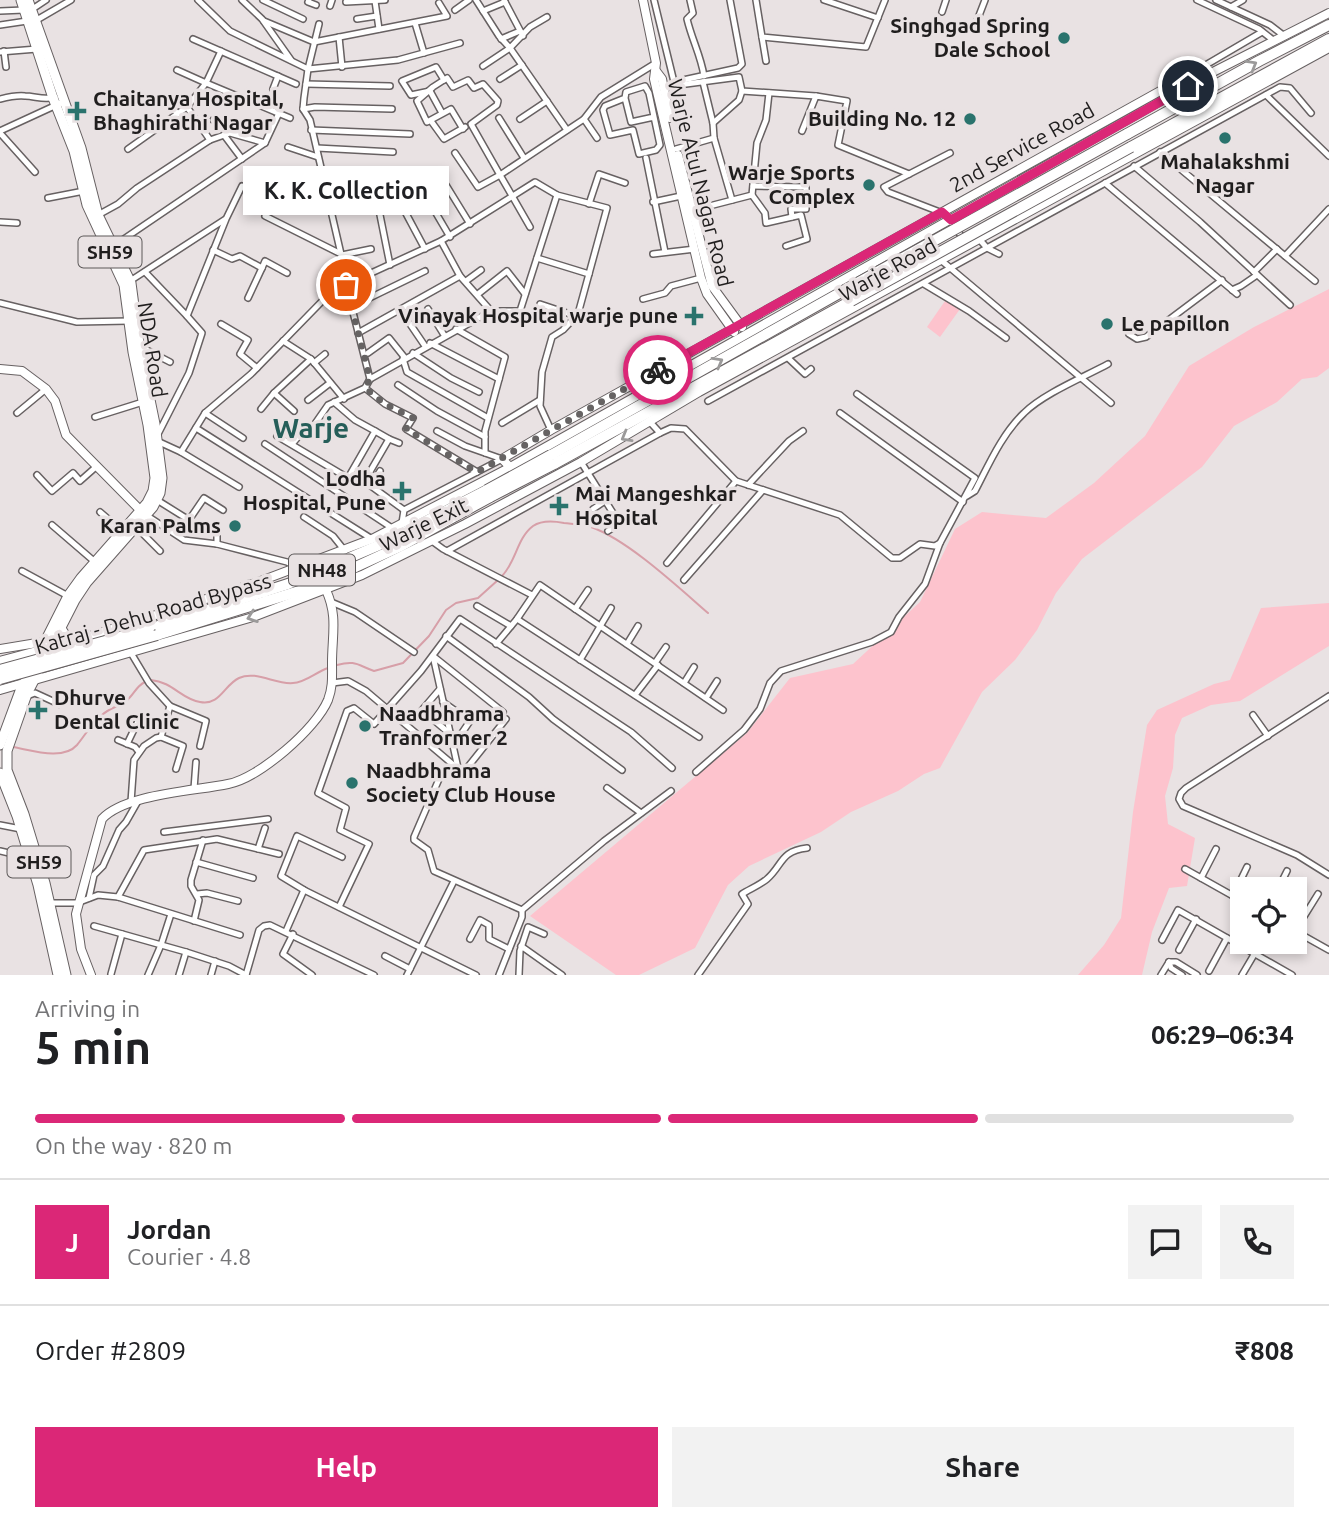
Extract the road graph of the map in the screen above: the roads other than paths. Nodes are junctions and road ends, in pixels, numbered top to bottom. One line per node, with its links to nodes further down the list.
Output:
1 (46, 0): 25 (street)
2 (71, 0): 38 (street)
3 (198, 0): 64 (street)
4 (263, 0): 36 (street)
5 (309, 0): 26 (street)
6 (380, 0): 23 (street); 33 (street)
7 (469, 0): 28 (street)
8 (476, 0): 30 (street)
9 (643, 0): 71 (street, Warje Atul Nagar Road)
10 (654, 0): 82 (street)
11 (691, 0): 75 (street)
12 (730, 0): 75 (street)
13 (757, 0): 50 (street)
14 (824, 0): 35 (street)
15 (885, 0): 35 (street)
16 (946, 0): 31 (street)
17 (985, 0): 44 (street)
18 (1196, 0): 46 (street)
19 (1216, 0): 27 (street)
20 (1243, 0): 27 (street)
21 (241, 1): 39 (street)
22 (505, 1): 30 (street); 47 (street)
23 (346, 2)
24 (439, 3): 40 (street)
25 (28, 4): 29 (street); 38 (main road, NDA Road / SH59)
26 (316, 5)
27 (1233, 6): 48 (street)
28 (455, 10)
29 (0, 11)
30 (483, 12): 52 (street)
31 (942, 12)
32 (1329, 13): 48 (street, Warje Road)
33 (377, 16): 37 (street); 45 (street)
34 (547, 17): 47 (street)
35 (878, 18): 50 (street)
36 (303, 19)
37 (356, 19)
38 (31, 21): 42 (street); 59 (main road, NDA Road / SH59); 92 (main road, NDA Road / SH59)
39 (264, 21): 55 (street); 64 (street)
40 (415, 23): 45 (street); 62 (street)
41 (319, 24): 55 (street)
42 (0, 25)
43 (1329, 25): 298 (highway, Katraj - Dehu Road Bypass / NH48, one-way to 43, bridge)
44 (975, 26)
45 (379, 29): 49 (street)
46 (1262, 32): 54 (street); 73 (street, 2nd Service Road)
47 (522, 33): 52 (street); 57 (street)
48 (1283, 36): 54 (street, Warje Road)
49 (339, 37): 55 (street); 68 (street)
50 (762, 37): 63 (street)
51 (193, 39): 60 (street)
52 (501, 39): 57 (street)
53 (1329, 39): 298 (highway, Katraj - Dehu Road Bypass / NH48, bridge)
54 (1273, 40): 77 (street, Warje Road)
55 (314, 41): 69 (street)
56 (460, 43): 62 (street)
57 (510, 48): 65 (street); 66 (street)
58 (1329, 48): 146 (street, Warje Road)
59 (37, 50): 61 (street); 92 (main road, NDA Road / SH59)
60 (221, 51): 72 (street); 78 (street)
61 (2, 52): 67 (street)
62 (424, 53): 68 (street)
63 (766, 61)
64 (293, 62): 69 (street)
65 (522, 65): 74 (street); 93 (street)
66 (483, 66)
67 (6, 67)
68 (342, 67): 69 (street)
69 (308, 69): 80 (street)
70 (177, 70): 78 (street)
71 (657, 73): 82 (street, Warje Atul Nagar Road); 104 (street); 155 (street, Warje Atul Nagar Road)
72 (278, 76): 79 (street); 83 (street)
73 (1187, 76): 77 (street); 166 (street, 2nd Service Road)
74 (500, 79)
75 (704, 79): 82 (street); 85 (street); 108 (street)
76 (444, 80): 84 (street); 84 (street); 109 (street)
77 (1197, 81): 171 (street, Warje Road)
78 (206, 82): 94 (street); 97 (street)
79 (296, 84)
80 (306, 84): 81 (street); 95 (street)
81 (390, 86)
82 (670, 86): 125 (street, Warje Atul Nagar Road)
83 (272, 89)
84 (430, 91): 98 (street); 107 (street)
85 (741, 92): 86 (street); 108 (street)
86 (769, 93): 88 (street); 144 (street)
87 (1266, 95): 99 (street); 127 (street); 130 (street)
88 (816, 96): 113 (street); 137 (street)
89 (162, 97): 100 (street)
90 (625, 98): 101 (street); 101 (street); 101 (street)
91 (0, 99): 92 (street)
92 (58, 100): 114 (street); 147 (main road, NDA Road / SH59); 168 (main road, NDA Road / SH59)
93 (547, 101): 105 (street); 112 (street)
94 (187, 107): 100 (street); 120 (street)
95 (303, 109): 96 (street); 111 (street)
96 (391, 109)
97 (279, 113): 102 (street); 121 (street)
98 (442, 113): 107 (street); 110 (street)
99 (1311, 113)
100 (178, 114): 124 (street)
101 (654, 117)
102 (290, 118)
103 (499, 118): 132 (street)
104 (584, 118): 112 (street); 118 (street)
105 (520, 119)
106 (213, 120): 117 (street)
107 (431, 121): 110 (street)
108 (713, 123): 119 (street)
109 (471, 124): 110 (street); 138 (street)
110 (463, 129)
111 (311, 130): 115 (street); 123 (street)
112 (567, 130): 132 (street)
113 (802, 131)
114 (0, 132): 136 (street)
115 (410, 134)
116 (225, 135): 117 (street); 120 (street); 134 (street)
117 (239, 135): 121 (street)
118 (597, 138)
119 (714, 138): 125 (street); 158 (street)
120 (210, 140): 168 (street)
121 (265, 143): 134 (street)
122 (288, 147): 131 (street)
123 (317, 148): 126 (street); 131 (street)
124 (128, 149)
125 (676, 149): 165 (street, Warje Atul Nagar Road)
126 (393, 152)
127 (1160, 152): 135 (street); 186 (street)
128 (455, 153): 138 (street)
129 (950, 153): 137 (street)
130 (1329, 156)
131 (318, 157): 152 (street)
132 (524, 158): 138 (street)
133 (646, 158): 159 (street)
134 (242, 159): 179 (street)
135 (1134, 166): 141 (street); 202 (street)
136 (34, 172)
137 (909, 174): 145 (street)
138 (500, 175): 154 (street)
139 (268, 177): 164 (street)
140 (625, 183): 160 (street)
141 (1105, 183): 157 (street); 206 (street)
142 (446, 185): 174 (street)
143 (242, 186): 170 (street)
144 (753, 186): 151 (street); 169 (street)
145 (884, 187): 149 (street); 166 (street)
146 (1072, 190): 157 (street); 177 (street, Warje Road)
147 (84, 191): 156 (street); 168 (main road, NDA Road / SH59)
148 (423, 191): 176 (street)
149 (878, 194)
150 (557, 195): 154 (street); 160 (street); 193 (street)
151 (752, 195): 158 (street); 169 (street)
152 (328, 196): 153 (street); 164 (street)
153 (373, 196)
154 (512, 196): 174 (street); 175 (street)
155 (681, 196): 159 (street); 165 (street, Warje Atul Nagar Road)
156 (48, 198)
157 (1079, 198): 183 (street)
158 (732, 200): 165 (street)
159 (653, 201): 188 (street)
160 (589, 204): 203 (street)
161 (379, 205): 195 (street)
162 (402, 206): 184 (street)
163 (1329, 209): 192 (street)
164 (331, 211): 189 (street)
165 (689, 211): 185 (street, Warje Atul Nagar Road); 212 (street, Warje Atul Nagar Road)
166 (942, 212): 171 (street); 231 (street, 2nd Service Road)
167 (265, 216): 189 (street)
168 (95, 217): 179 (main road, NDA Road / SH59); 209 (main road, NDA Road / SH59)
169 (792, 218): 180 (street)
170 (226, 219): 187 (street); 200 (street)
171 (951, 220): 181 (street); 237 (street, Warje Road)
172 (0, 222): 173 (street)
173 (17, 223)
174 (470, 224): 176 (street)
175 (530, 227)
176 (450, 237): 178 (street)
177 (980, 240): 181 (street, Warje Road); 183 (street)
178 (441, 241): 184 (street); 204 (street)
179 (114, 245): 209 (main road, NDA Road / SH59)
180 (786, 246)
181 (969, 246): 194 (street, Warje Road)
182 (371, 248): 189 (street)
183 (987, 248): 191 (street); 197 (street)
184 (425, 249): 195 (street)
185 (695, 249): 188 (street); 205 (street, Warje Atul Nagar Road)
186 (1277, 249): 192 (street); 202 (street)
187 (213, 250): 196 (street); 225 (street)
188 (665, 252): 190 (street)
189 (341, 254): 211 (street)
190 (653, 254)
191 (999, 254)
192 (1284, 256): 208 (street)
193 (537, 258): 203 (street); 214 (street)
194 (942, 261): 197 (street); 219 (street, Warje Road)
195 (390, 265): 211 (street)
196 (261, 268): 201 (street); 215 (street)
197 (951, 269): 210 (street); 253 (street)
198 (481, 270): 207 (street)
199 (425, 271): 221 (street)
200 (145, 272): 209 (street); 225 (street)
201 (287, 273)
202 (1255, 273): 206 (street); 220 (street)
203 (589, 274): 226 (street)
204 (460, 276): 207 (street); 234 (street)
205 (701, 278): 212 (street, Warje Atul Nagar Road); 216 (street)
206 (1222, 280): 235 (street)
207 (466, 281): 213 (street)
208 (1315, 281)
209 (127, 283): 227 (main road, NDA Road / SH59); 241 (main road, NDA Road / SH59)
210 (924, 284): 224 (street); 238 (street)
211 (346, 285): 221 (street); 239 (street)
212 (708, 288): 231 (street, Warje Atul Nagar Road)
213 (478, 294): 214 (street); 223 (street)
214 (525, 294): 223 (street)
215 (248, 299)
216 (643, 299)
217 (0, 303): 227 (street)
218 (540, 304): 226 (street)
219 (863, 304): 224 (street); 229 (street, Warje Road)
220 (1290, 305)
221 (351, 307): 234 (street)
222 (428, 309): 236 (street)
223 (491, 311): 233 (street)
224 (873, 313): 232 (street)
225 (187, 316): 291 (street)
226 (576, 316): 265 (street)
227 (129, 321): 267 (main road, NDA Road / SH59)
228 (408, 321): 240 (street)
229 (833, 321): 232 (street); 277 (street, Warje Road)
230 (222, 324): 250 (street)
231 (735, 327): 237 (street, Warje Atul Nagar Road); 282 (street, 2nd Service Road)
232 (843, 328): 245 (street)
233 (456, 329): 236 (street); 255 (street)
234 (358, 332): 254 (street)
235 (1129, 334)
236 (444, 335): 240 (street)
237 (741, 335): 297 (street, Warje Road)
238 (1006, 338)
239 (283, 341): 247 (street); 250 (street)
240 (428, 345): 243 (street); 255 (street)
241 (139, 346): 248 (street); 291 (main road, NDA Road / SH59)
242 (368, 353): 246 (street)
243 (413, 353): 246 (street); 260 (street)
244 (326, 354): 247 (street)
245 (788, 358): 252 (street); 266 (street)
246 (404, 359): 254 (street); 276 (street)
247 (312, 361): 256 (street); 261 (street)
248 (170, 362)
249 (1108, 364): 253 (street)
250 (257, 368): 273 (street)
251 (0, 369): 259 (street)
252 (811, 369)
253 (1082, 378): 269 (street); 314 (street)
254 (370, 379): 258 (street)
255 (499, 379): 276 (street)
256 (330, 383): 263 (street); 264 (street)
257 (398, 385): 288 (street)
258 (365, 388): 263 (street); 303 (street)
259 (46, 389): 272 (street); 301 (street)
260 (479, 392)
261 (274, 393): 270 (street); 271 (street)
262 (857, 394): 314 (street)
263 (344, 399): 268 (street)
264 (308, 400)
265 (540, 400): 278 (street); 282 (street)
266 (708, 401)
267 (143, 402): 275 (street); 291 (main road, NDA Road / SH59)
268 (334, 402): 280 (street); 283 (street)
269 (1111, 403)
270 (261, 409)
271 (294, 411)
272 (17, 413)
273 (205, 413): 279 (street); 289 (street)
274 (840, 413): 314 (street)
275 (95, 417)
276 (488, 418): 288 (street)
277 (650, 422): 286 (street); 299 (street, Warje Road, one-way to 299)
278 (502, 424)
279 (196, 428): 295 (street); 331 (street)
280 (312, 428)
281 (304, 430): 294 (street)
282 (551, 430): 300 (street, 2nd Service Road)
283 (375, 431): 290 (street); 294 (street)
284 (437, 431): 296 (street)
285 (803, 431): 309 (street)
286 (660, 433): 304 (street); 307 (street)
287 (277, 436): 294 (street)
288 (485, 437): 296 (street)
289 (243, 439)
290 (389, 439): 292 (street); 308 (street)
291 (155, 440): 295 (street); 315 (main road, NDA Road / SH59); 322 (main road, NDA Road / SH59)
292 (399, 443)
293 (265, 444): 328 (street)
294 (292, 444)
295 (181, 452): 310 (street)
296 (485, 453): 300 (street)
297 (534, 454): 300 (street, Warje Road); 306 (street)
298 (553, 460): 311 (highway, Katraj - Dehu Road Bypass / NH48, bridge)
299 (581, 462): 304 (street); 306 (street, Warje Road)
300 (505, 465): 303 (street, 2nd Service Road); 311 (street, Warje Road); 313 (street)
301 (97, 466): 305 (street); 322 (street)
302 (380, 471): 320 (street)
303 (477, 472): 320 (street, 2nd Service Road)
304 (588, 474): 316 (street); 337 (street)
305 (37, 475)
306 (546, 480): 313 (street, Warje Road)
307 (736, 481): 309 (street); 339 (street)
308 (364, 482)
309 (748, 485): 312 (street)
310 (239, 487)
311 (488, 489): 317 (street); 324 (street, Warje Exit); 346 (highway, Katraj - Dehu Road Bypass / NH48); 358 (highway, Katraj - Dehu Road Bypass / NH48)
312 (763, 490): 333 (street); 342 (street)
313 (523, 492): 317 (street, Warje Road)
314 (964, 499): 333 (street)
315 (157, 500): 319 (street); 322 (main road, NDA Road / SH59)
316 (605, 501): 318 (street); 330 (street)
317 (503, 504): 332 (street, Warje Exit)
318 (593, 509)
319 (223, 510)
320 (404, 510): 324 (street)
321 (100, 512): 329 (street)
322 (143, 513): 327 (main road, SH59); 329 (main road, NDA Road / SH59); 334 (street)
323 (304, 517): 336 (street)
324 (402, 523): 328 (street, Warje Exit)
325 (52, 525): 338 (street)
326 (217, 525): 334 (street)
327 (136, 527): 335 (street); 357 (main road, NDA Road / SH59)
328 (392, 528): 331 (street, Warje Exit)
329 (122, 531): 338 (main road, NDA Road / SH59)
330 (608, 531)
331 (372, 540): 336 (street, Warje Exit)
332 (432, 541): 337 (street); 344 (street, Warje Exit)
333 (940, 543): 408 (street)
334 (217, 544): 340 (street)
335 (160, 551)
336 (345, 551): 340 (street, Warje Exit)
337 (447, 551): 347 (street)
338 (95, 562): 348 (main road, NDA Road / SH59)
339 (667, 563)
340 (298, 568): 343 (street, Warje Exit)
341 (22, 571): 348 (street)
342 (684, 580)
343 (250, 585): 346 (highway); 360 (street, Warje Exit)
344 (326, 590): 349 (street); 367 (street, Warje Exit, one-way to 367)
345 (588, 590): 352 (street)
346 (264, 592): 358 (highway, Katraj - Dehu Road Bypass / NH48)
347 (532, 595): 352 (street); 353 (street)
348 (68, 596): 363 (main road, NDA Road / SH59)
349 (331, 602): 366 (street); 375 (street)
350 (477, 606): 354 (street)
351 (611, 608): 355 (street)
352 (575, 609): 355 (street)
353 (517, 619): 354 (street); 370 (street)
354 (511, 626): 361 (street)
355 (601, 626): 362 (street); 370 (street)
356 (638, 626): 362 (street)
357 (60, 627): 360 (main road); 363 (main road, NDA Road / SH59)
358 (153, 632): 373 (highway, Katraj - Dehu Road Bypass / NH48, bridge); 374 (highway, Katraj - Dehu Road Bypass / NH48, bridge)
359 (446, 636): 361 (street); 368 (street); 407 (street)
360 (74, 641): 363 (street, Warje Exit)
361 (496, 643): 405 (street)
362 (626, 644): 371 (street)
363 (46, 645): 365 (street); 369 (street); 378 (main road, NDA Road / SH59)
364 (666, 647): 371 (street)
365 (0, 649)
366 (414, 652)
367 (131, 653): 378 (street, Warje Exit); 386 (street)
368 (433, 656): 379 (street); 387 (street); 389 (street)
369 (0, 658)
370 (580, 660): 381 (street)
371 (656, 664): 377 (street); 381 (street)
372 (694, 667): 377 (street)
373 (0, 670)
374 (0, 679)
375 (332, 680): 387 (street); 412 (street)
376 (717, 681): 383 (street)
377 (684, 683): 383 (street)
378 (26, 689): 380 (street, Warje Exit); 385 (street); 400 (main road, SH59)
379 (440, 689): 384 (street); 393 (street)
380 (0, 690)
381 (635, 695): 396 (street)
382 (1329, 696): 394 (street)
383 (706, 698): 388 (street)
384 (443, 702): 393 (street); 401 (street)
385 (59, 705)
386 (170, 706): 395 (street); 399 (street)
387 (387, 707): 404 (street); 450 (street)
388 (723, 710)
389 (503, 712)
390 (1253, 715): 394 (street)
391 (140, 717): 398 (street)
392 (506, 719): 404 (street)
393 (450, 734): 401 (street)
394 (1268, 736): 435 (street)
395 (161, 737): 402 (street); 406 (street)
396 (699, 737)
397 (118, 740): 398 (street)
398 (127, 744): 402 (street)
399 (200, 746)
400 (4, 747): 428 (main road, SH59)
401 (453, 747): 404 (street)
402 (139, 752): 414 (street)
403 (196, 762): 412 (street)
404 (458, 768)
405 (672, 768)
406 (176, 769)
407 (622, 770)
408 (696, 772)
409 (1, 776): 419 (main road, SH59)
410 (439, 779): 440 (street)
411 (607, 788): 415 (street)
412 (194, 789): 414 (street)
413 (671, 791): 415 (street)
414 (134, 802): 446 (street); 448 (street)
415 (641, 813): 451 (street)
416 (268, 819): 417 (street)
417 (221, 823): 421 (street); 422 (street)
418 (0, 825): 419 (street)
419 (21, 828): 428 (main road, SH59)
420 (265, 828): 425 (street)
421 (164, 832)
422 (217, 838): 423 (street); 425 (street)
423 (203, 840): 431 (street); 445 (street)
424 (807, 848): 499 (street)
425 (258, 849): 429 (street)
426 (1216, 849): 439 (street)
427 (0, 851): 428 (street)
428 (32, 853): 449 (main road, SH59)
429 (279, 854)
430 (342, 857): 441 (street)
431 (196, 862): 438 (street); 442 (street)
432 (1247, 867): 436 (street)
433 (1185, 869): 439 (street)
434 (1287, 871): 437 (street)
435 (1329, 874)
436 (1242, 877)
437 (1284, 877)
438 (253, 878)
439 (1201, 878): 443 (street)
440 (454, 881): 451 (street); 470 (street)
441 (304, 890): 450 (street); 457 (street)
442 (197, 894): 447 (street); 455 (street)
443 (1230, 894)
444 (1318, 894): 452 (street)
445 (118, 897): 446 (street); 453 (street)
446 (89, 898): 448 (street)
447 (239, 901)
448 (77, 903): 449 (street); 488 (street)
449 (45, 904): 486 (main road, SH59); 487 (main road, SH59)
450 (339, 907): 470 (street)
451 (522, 910): 471 (street)
452 (1307, 912)
453 (171, 914): 455 (street); 467 (street)
454 (1196, 919): 463 (street); 465 (street); 472 (street)
455 (194, 921): 461 (street)
456 (94, 926): 458 (street)
457 (286, 931): 459 (street); 492 (street)
458 (122, 934): 467 (street); 484 (street)
459 (293, 934): 482 (street); 493 (street)
460 (544, 934): 468 (street)
461 (240, 935)
462 (1307, 937): 469 (street)
463 (1227, 938): 466 (street); 481 (street)
464 (470, 939): 471 (street)
465 (1162, 940)
466 (1230, 940)
467 (161, 946): 473 (street); 489 (street)
468 (522, 946): 485 (street); 498 (street)
469 (1328, 947)
470 (421, 948): 479 (street); 483 (street)
471 (509, 948): 497 (street)
472 (1179, 950)
473 (186, 952): 477 (street); 490 (street)
474 (1254, 954): 503 (street)
475 (1257, 954): 480 (street)
476 (385, 956): 483 (street)
477 (215, 961): 491 (street); 492 (street)
478 (1169, 962): 500 (street); 501 (street); 502 (street)
479 (458, 966): 495 (street); 496 (street)
480 (1281, 968): 504 (street); 505 (street)
481 (1209, 971)
482 (359, 972): 494 (street)
483 (408, 972)
484 (111, 974)
485 (521, 974)
486 (58, 975)
487 (66, 975)
488 (91, 975)
489 (148, 975)
490 (179, 975)
491 (211, 975)
492 (246, 975)
493 (312, 975)
494 (374, 975)
495 (454, 975)
496 (476, 975)
497 (499, 975)
498 (562, 975)
499 (698, 975)
500 (1161, 975)
501 (1182, 975)
502 (1197, 975)
503 (1242, 975)
504 (1276, 975)
505 (1292, 975)

